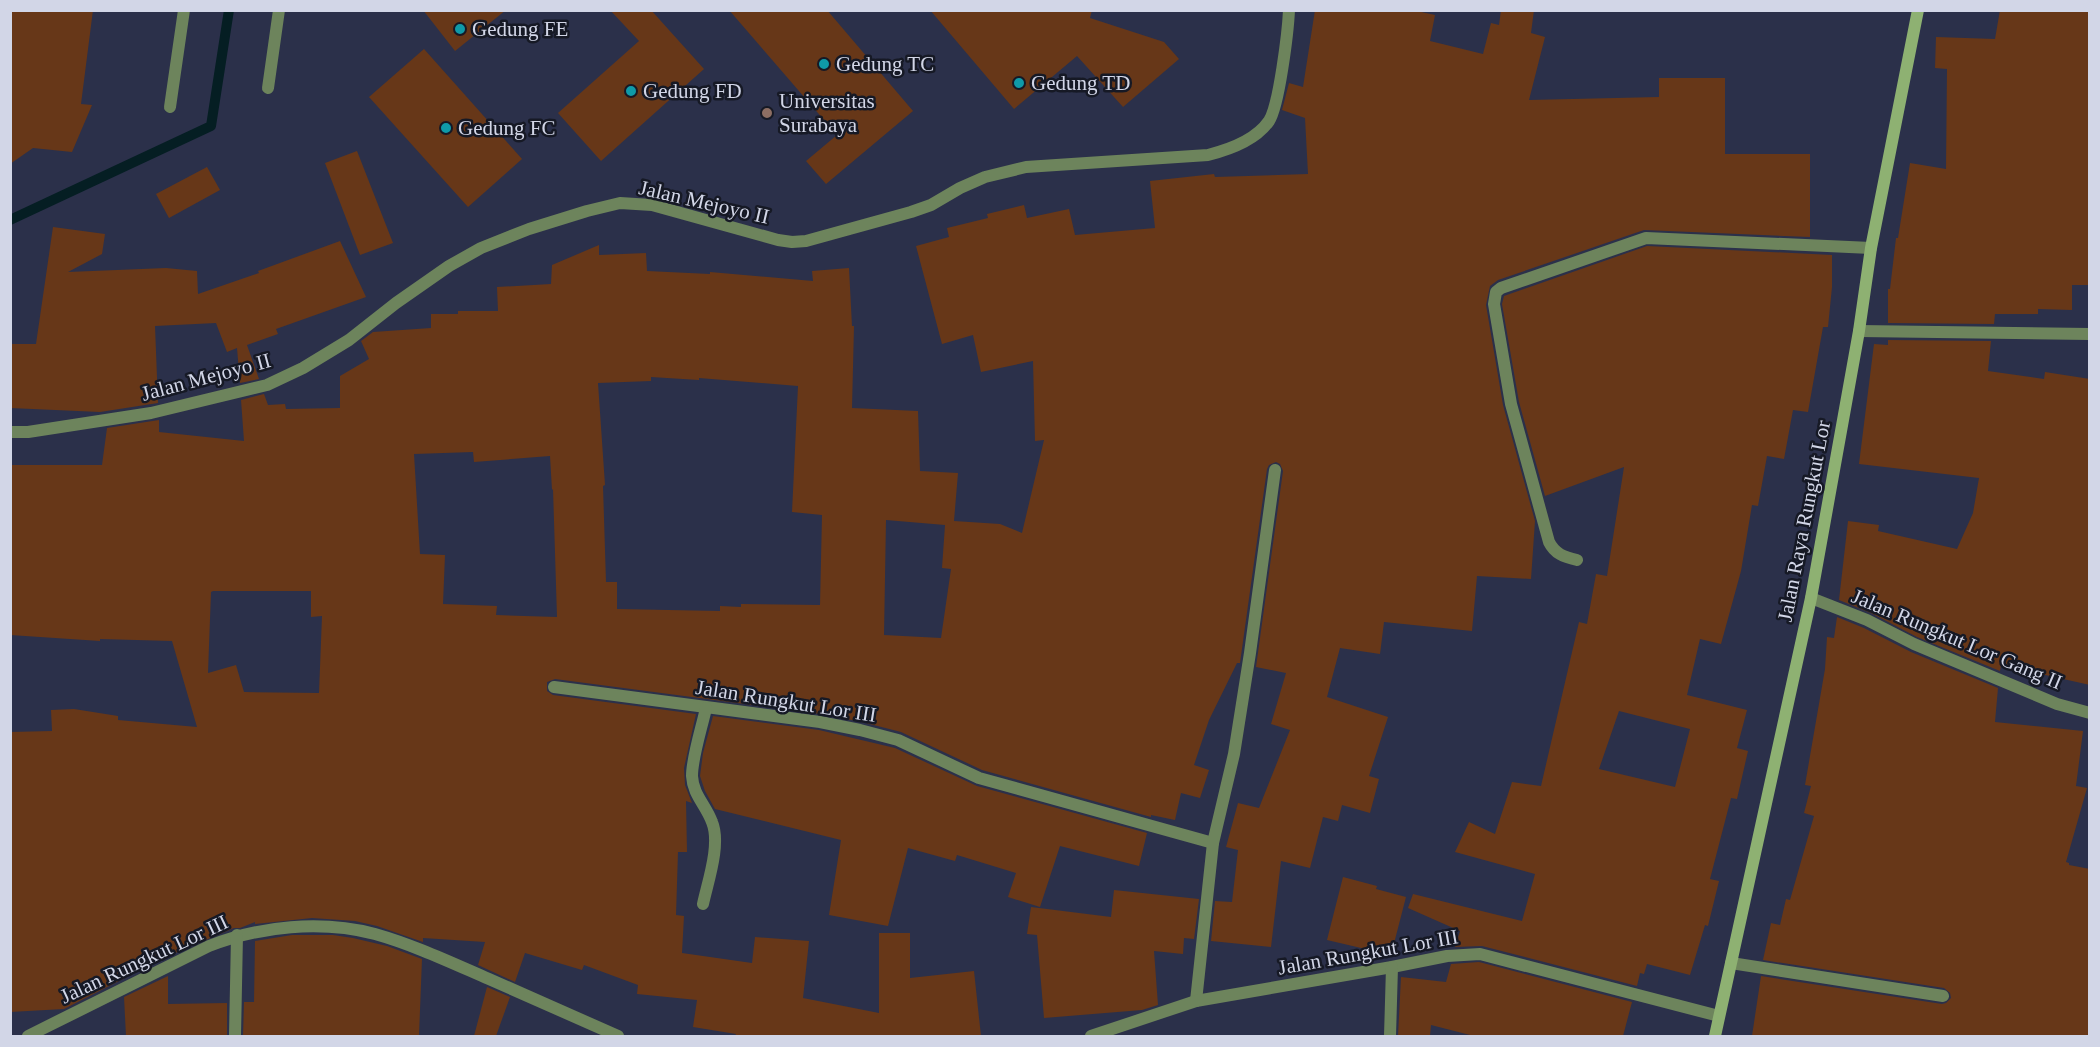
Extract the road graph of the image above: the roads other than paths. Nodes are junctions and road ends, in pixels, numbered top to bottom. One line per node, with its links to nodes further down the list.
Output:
1 (184, 10): 6 (street)
2 (279, 10): 5 (street)
3 (1288, 10): 10 (street, Jalan Mejoyo II)
4 (1918, 10): 7 (main road, Jalan Raya Rungkut Lor)
5 (268, 88)
6 (170, 107)
7 (1871, 248): 8 (main road, Jalan Raya Rungkut Lor); 12 (street)
8 (1859, 331): 9 (street); 13 (main road, Jalan Raya Rungkut Lor)
9 (2090, 334)
10 (10, 432)
11 (1275, 470): 17 (street)
12 (1577, 560)
13 (1811, 598): 16 (street, Jalan Rungkut Lor Gang II); 20 (main road, Jalan Raya Rungkut Lor)
14 (554, 687): 15 (street, Jalan Rungkut Lor III)
15 (706, 708): 17 (street, Jalan Rungkut Lor III); 18 (street)
16 (2090, 713)
17 (1213, 843): 23 (street)
18 (703, 904)
19 (237, 935): 25 (street, Jalan Rungkut Lor III); 26 (street); 27 (street, Jalan Rungkut Lor III)
20 (1731, 963): 22 (street); 24 (main road, Jalan Raya Rungkut Lor)
21 (1392, 967): 23 (street, Jalan Rungkut Lor III); 24 (street, Jalan Rungkut Lor III); 29 (street)
22 (1943, 996)
23 (1196, 1001): 28 (street, Jalan Rungkut Lor III)
24 (1719, 1016): 30 (main road, Jalan Raya Rungkut Lor)
25 (28, 1036)
26 (235, 1036)
27 (618, 1036)
28 (1091, 1036)
29 (1390, 1036)
30 (1715, 1036)

